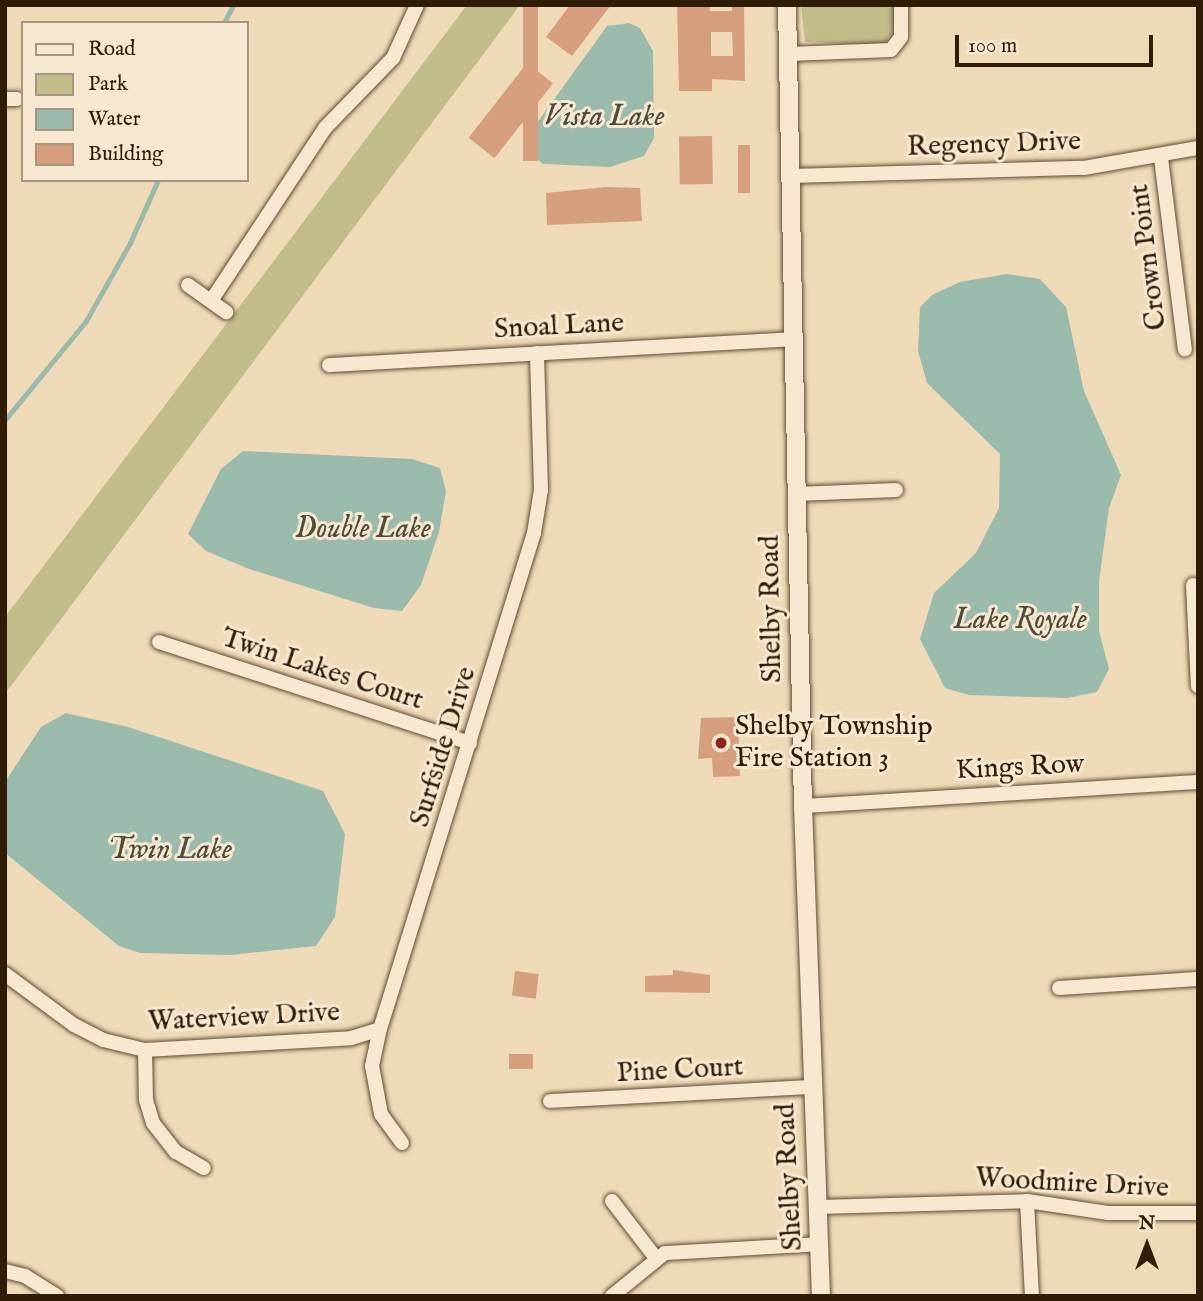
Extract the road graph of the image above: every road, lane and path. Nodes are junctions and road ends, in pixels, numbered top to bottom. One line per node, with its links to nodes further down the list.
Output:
1 (417, 5): 9 (street)
2 (787, 5): 4 (street, Shelby Road)
3 (901, 5): 4 (street)
4 (789, 54): 7 (street, Shelby Road)
5 (1198, 148): 6 (street, Regency Drive)
6 (1161, 158): 7 (street, Regency Drive); 12 (street, Crown Point)
7 (791, 176): 11 (street, Shelby Road)
8 (188, 285): 9 (street)
9 (211, 302): 10 (street)
10 (226, 313)
11 (793, 339): 13 (street, Snoal Lane); 16 (street, Shelby Road)
12 (1185, 350)
13 (537, 352): 14 (street, Snoal Lane); 20 (street, Surfside Drive)
14 (329, 365)
15 (896, 490): 16 (street)
16 (796, 494): 22 (street, Shelby Road)
17 (1193, 586): 19 (street)
18 (159, 642): 20 (street, Twin Lakes Court)
19 (1198, 686)
20 (470, 743): 26 (street, Surfside Drive)
21 (1198, 782): 22 (street, Kings Row)
22 (803, 806): 28 (street, Shelby Road)
23 (5, 974): 27 (street, Waterview Drive)
24 (1198, 979): 25 (street)
25 (1059, 988)
26 (380, 1029): 27 (street, Waterview Drive); 30 (street, Surfside Drive)
27 (145, 1050): 31 (street)
28 (812, 1087): 29 (street, Pine Court); 34 (street, Shelby Road)
29 (551, 1101)
30 (402, 1143)
31 (204, 1168)
32 (612, 1201): 37 (street)
33 (1027, 1201): 34 (street, Woodmire Drive); 35 (street, Woodmire Drive); 42 (street)
34 (818, 1207): 36 (street, Shelby Road)
35 (1198, 1213)
36 (819, 1244): 37 (street); 41 (street, Shelby Road)
37 (655, 1257): 40 (street)
38 (5, 1271): 39 (street)
39 (57, 1296)
40 (612, 1296)
41 (821, 1296)
42 (1032, 1296)

